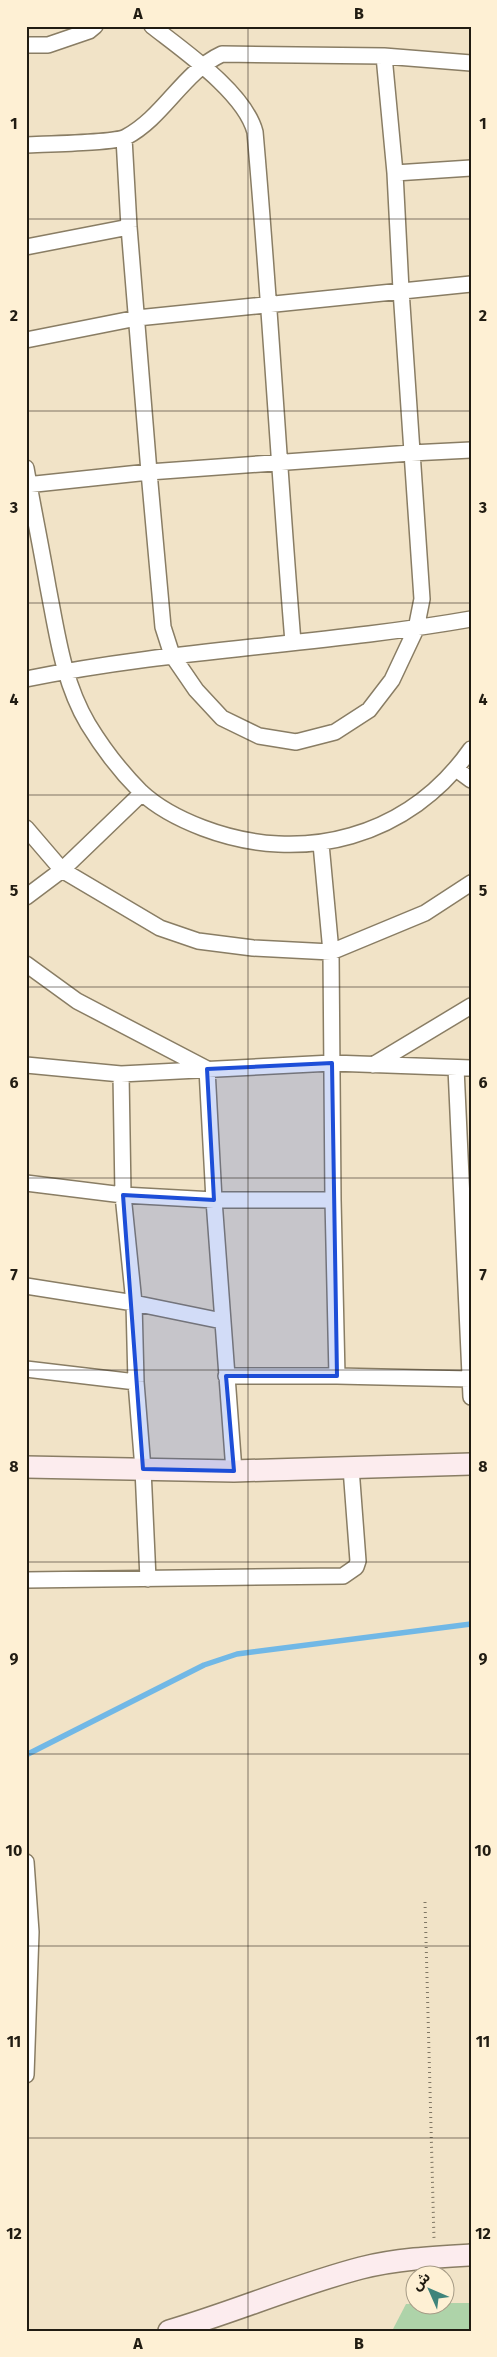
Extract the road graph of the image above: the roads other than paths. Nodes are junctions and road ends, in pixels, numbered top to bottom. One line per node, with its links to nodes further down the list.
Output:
1 (95, 26): 3 (street)
2 (152, 26): 6 (street)
3 (26, 45)
4 (384, 56): 5 (street); 6 (street); 10 (street)
5 (471, 63)
6 (203, 66): 7 (street); 15 (street)
7 (124, 138): 8 (street); 11 (street)
8 (26, 145)
9 (471, 168): 10 (street)
10 (396, 173): 14 (street)
11 (129, 227): 12 (street); 16 (street)
12 (26, 246)
13 (471, 284): 14 (street)
14 (401, 290): 15 (street); 19 (street)
15 (270, 305): 16 (street); 20 (street)
16 (137, 318): 17 (street); 22 (street)
17 (26, 340)
18 (471, 450): 19 (street)
19 (411, 452): 20 (street); 25 (street)
20 (278, 464): 22 (street); 26 (street)
21 (26, 468): 23 (street)
22 (148, 472): 23 (street); 27 (street)
23 (28, 484): 28 (street)
24 (471, 619): 25 (street)
25 (416, 629): 26 (street); 27 (street)
26 (293, 642): 27 (street)
27 (172, 655): 28 (street)
28 (65, 671): 29 (street); 33 (street)
29 (26, 680)
30 (471, 749): 31 (street)
31 (456, 769): 32 (street); 35 (street)
32 (471, 780)
33 (142, 793): 35 (street); 36 (street)
34 (26, 828): 36 (street)
35 (321, 844): 39 (street)
36 (62, 870): 38 (street); 39 (street)
37 (471, 883): 39 (street)
38 (26, 897)
39 (331, 952): 42 (street)
40 (26, 964): 46 (street)
41 (471, 1006): 44 (street)
42 (332, 1063): 44 (street); 46 (street); 51 (street)
43 (26, 1065): 47 (street)
44 (373, 1065): 45 (street)
45 (463, 1068): 52 (street)
46 (207, 1069): 47 (street); 50 (street)
47 (121, 1074): 49 (street)
48 (26, 1183): 49 (street)
49 (123, 1195): 50 (street); 54 (street)
50 (214, 1200): 51 (street); 55 (street)
51 (333, 1200): 58 (street)
52 (467, 1235): 59 (street)
53 (26, 1286): 54 (street)
54 (134, 1303): 55 (street); 60 (street)
55 (222, 1321): 57 (street)
56 (26, 1368): 60 (street)
57 (226, 1376): 58 (street); 66 (street)
58 (337, 1376): 59 (street)
59 (470, 1379): 61 (street)
60 (136, 1382): 65 (street)
61 (471, 1397)
62 (471, 1464): 64 (street)
63 (26, 1467): 65 (street)
64 (351, 1468): 66 (street); 67 (street)
65 (143, 1469): 66 (street); 67 (street)
66 (234, 1471)
67 (148, 1579): 68 (street)
68 (26, 1580)
69 (26, 1862): 70 (street)
70 (26, 2075)
71 (471, 2255): 72 (street)
72 (169, 2331)

